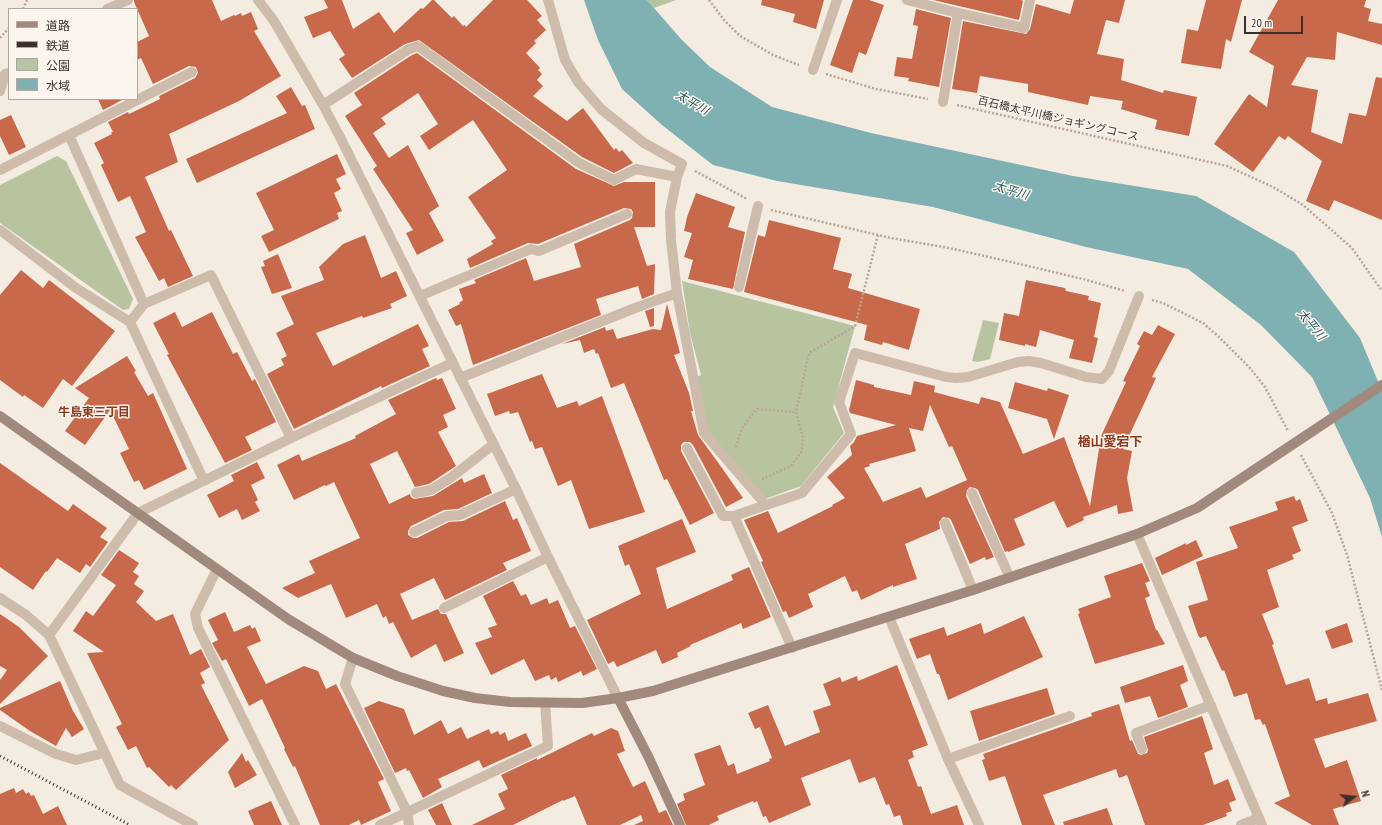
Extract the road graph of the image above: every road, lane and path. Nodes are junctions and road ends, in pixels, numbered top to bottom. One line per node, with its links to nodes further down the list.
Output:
1 (128, 0): 8 (street)
2 (258, 0): 19 (street)
3 (548, 0): 21 (street)
4 (709, 0): 12 (path, 百石橋太平川橋ジョギングコース)
5 (837, 0): 12 (street)
6 (907, 0): 9 (street)
7 (1030, 0): 9 (street)
8 (109, 8)
9 (958, 13): 18 (street)
10 (8, 29): 11 (path)
11 (0, 38)
12 (813, 70): 18 (path, 百石橋太平川橋ジョギングコース)
13 (192, 72): 17 (street)
14 (8, 73): 15 (street)
15 (0, 91)
16 (137, 100): 20 (street)
17 (138, 100)
18 (943, 102): 29 (path, 百石橋太平川橋ジョギングコース)
19 (323, 105): 23 (street); 31 (street)
20 (69, 135): 22 (street); 33 (street)
21 (682, 164): 23 (street); 24 (path)
22 (0, 170)
23 (677, 176): 30 (street)
24 (758, 206): 27 (path); 28 (street)
25 (627, 214): 31 (street)
26 (0, 230): 34 (street)
27 (878, 235): 32 (path); 38 (path)
28 (739, 287)
29 (1382, 291)
30 (678, 293): 36 (street); 50 (street)
31 (420, 296): 35 (street)
32 (1140, 296): 41 (path); 50 (street)
33 (144, 304): 34 (street); 40 (street)
34 (130, 322): 46 (street)
35 (452, 363): 36 (street); 40 (street)
36 (460, 378): 42 (street)
37 (1382, 385): 41 (street)
38 (796, 412): 44 (path); 45 (path)
39 (0, 416): 51 (street)
40 (291, 438): 46 (street)
41 (1299, 441): 55 (street); 66 (path)
42 (494, 444): 47 (street); 48 (street)
43 (687, 448): 52 (street)
44 (736, 450)
45 (760, 480)
46 (204, 481): 51 (street)
47 (516, 489): 54 (street); 56 (street)
48 (416, 493)
49 (972, 493): 58 (street)
50 (766, 505): 52 (street)
51 (138, 513): 57 (street); 63 (street)
52 (734, 516): 64 (street)
53 (945, 523): 59 (street)
54 (414, 532)
55 (1137, 534): 58 (street); 69 (street)
56 (548, 557): 61 (street); 67 (street)
57 (217, 569): 65 (street); 78 (street)
58 (1010, 578): 59 (street)
59 (973, 590): 62 (street)
60 (0, 598): 63 (street)
61 (444, 608)
62 (889, 617): 64 (street); 74 (street)
63 (49, 635): 73 (street)
64 (792, 648): 67 (street)
65 (353, 658): 68 (street); 75 (street)
66 (1382, 690)
67 (618, 698): 68 (street); 81 (street)
68 (545, 704): 75 (street)
69 (1211, 705): 72 (street); 76 (street)
70 (1070, 716): 74 (street)
71 (0, 726): 73 (street)
72 (1142, 749)
73 (104, 753): 77 (street)
74 (948, 759): 82 (street)
75 (407, 812): 79 (street); 80 (street)
76 (1261, 822): 83 (street)
77 (192, 825)
78 (295, 825)
79 (380, 825)
80 (409, 825)
81 (680, 825)
82 (979, 825)
83 (1241, 825)

